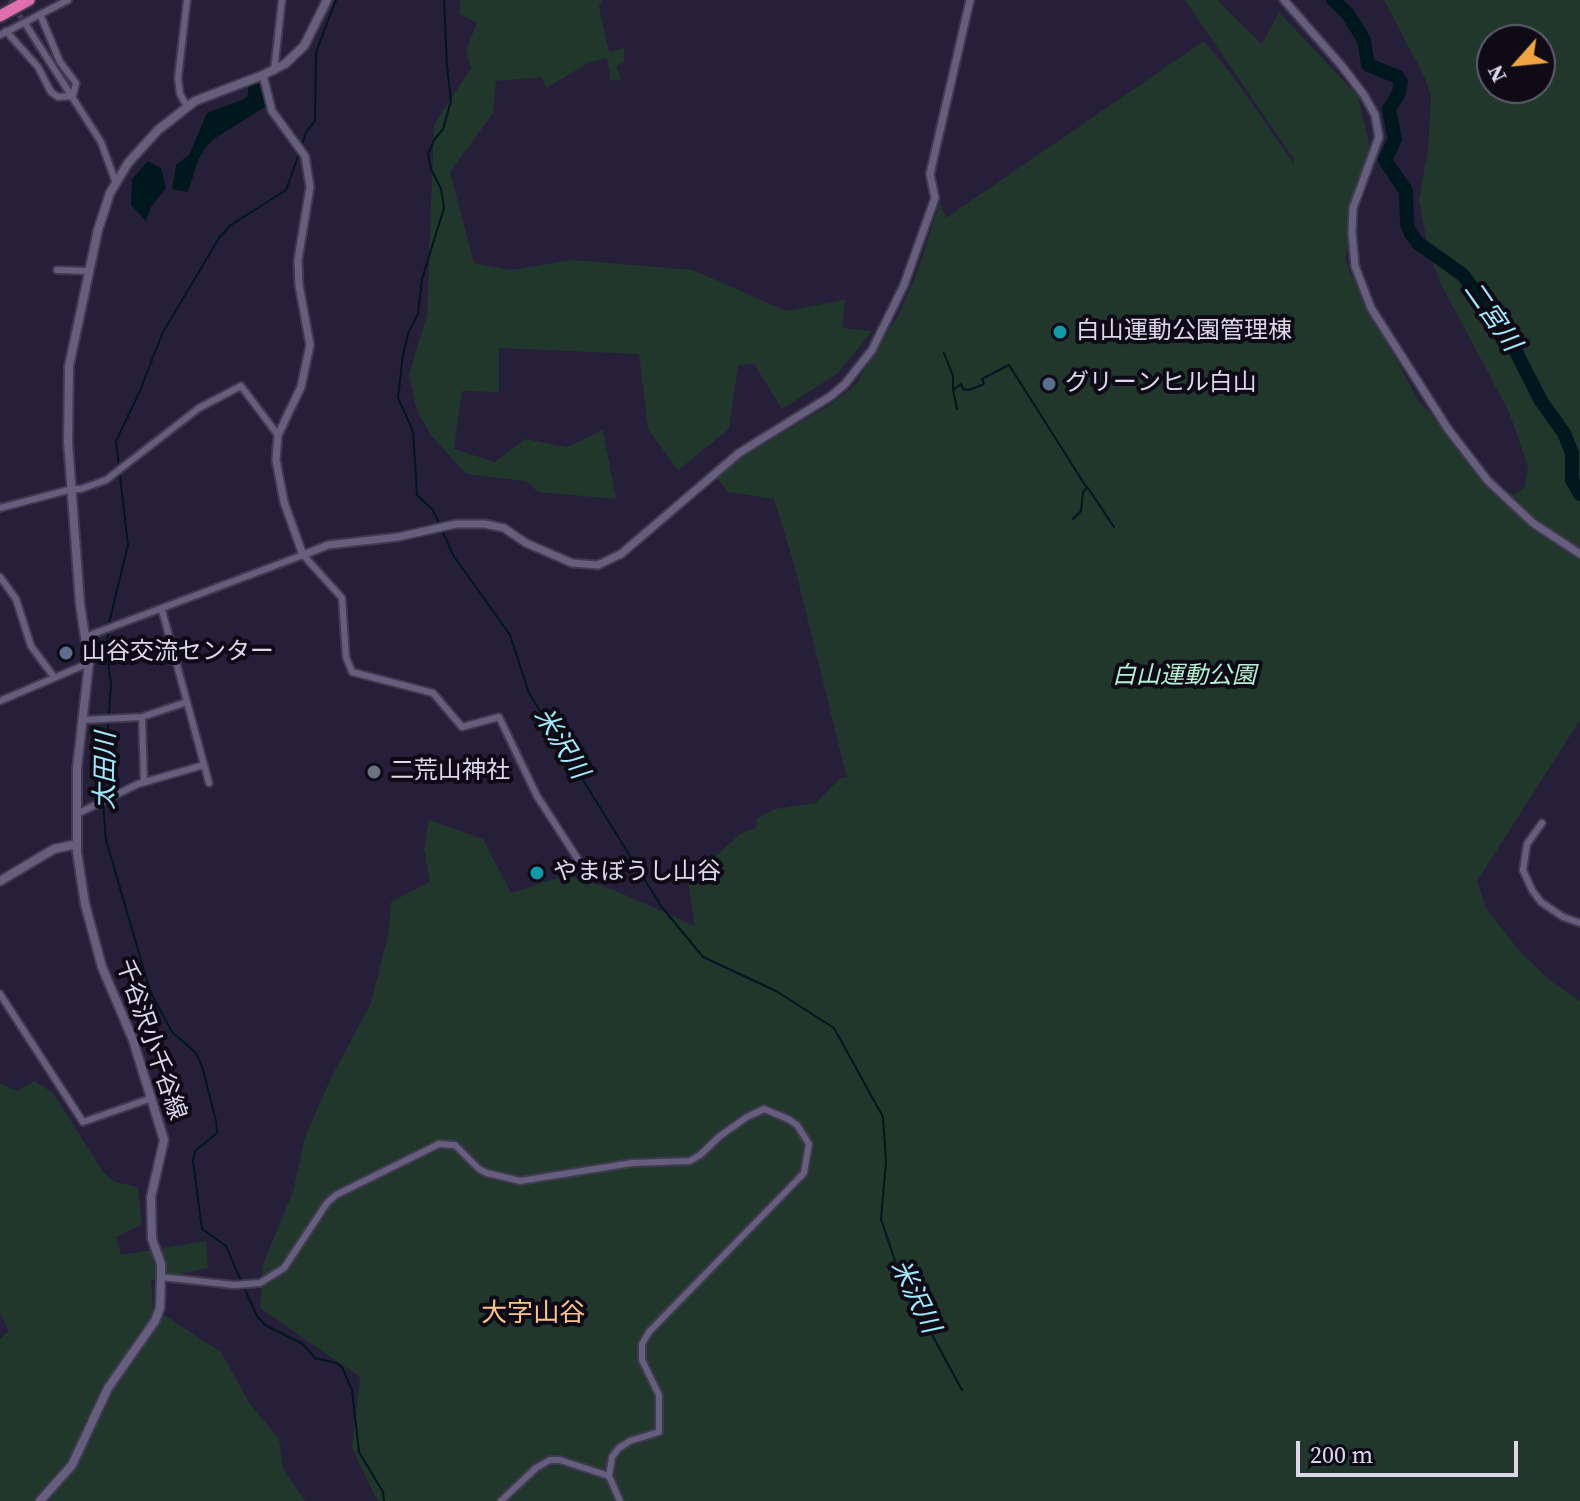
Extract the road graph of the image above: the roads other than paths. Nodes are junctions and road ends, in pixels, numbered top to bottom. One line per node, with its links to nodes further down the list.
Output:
1 (16, 0): 9 (highway)
2 (29, 0): 11 (highway)
3 (68, 0): 10 (street)
4 (187, 0): 17 (street)
5 (282, 0): 14 (street)
6 (327, 0): 14 (main road)
7 (970, 0): 25 (street)
8 (1284, 0): 24 (street)
9 (0, 9)
10 (40, 14): 13 (street); 16 (street)
11 (0, 16)
12 (26, 25): 16 (street)
13 (3, 33): 16 (street)
14 (274, 71): 15 (main road, 千谷沢小千谷線)
15 (263, 75): 17 (main road, 千谷沢小千谷線); 21 (street)
16 (73, 96): 18 (street)
17 (187, 106): 18 (main road, 千谷沢小千谷線)
18 (116, 183): 20 (main road, 千谷沢小千谷線)
19 (57, 270): 20 (street)
20 (89, 271): 22 (main road, 千谷沢小千谷線)
21 (278, 435): 22 (street); 25 (street)
22 (72, 489): 23 (street); 28 (main road, 千谷沢小千谷線)
23 (0, 508)
24 (1580, 554)
25 (303, 555): 27 (street); 41 (street)
26 (0, 577): 30 (street)
27 (162, 610): 28 (street); 32 (street)
28 (85, 637): 29 (main road, 千谷沢小千谷線)
29 (89, 663): 30 (street); 34 (main road, 千谷沢小千谷線)
30 (54, 677): 31 (street)
31 (0, 701)
32 (187, 702): 33 (street); 35 (street)
33 (142, 717): 34 (street); 36 (street)
34 (83, 720): 38 (main road, 千谷沢小千谷線)
35 (204, 765): 36 (street); 37 (street)
36 (144, 782): 38 (street)
37 (209, 783)
38 (77, 814): 40 (main road, 千谷沢小千谷線)
39 (1542, 823): 43 (street)
40 (77, 844): 42 (main road); 45 (main road, 千谷沢小千谷線)
41 (583, 867)
42 (0, 881)
43 (1580, 923)
44 (0, 994): 45 (street)
45 (152, 1098): 46 (main road, 千谷沢小千谷線)
46 (161, 1277): 47 (street); 48 (main road, 千谷沢小千谷線)
47 (609, 1476): 49 (street); 50 (street)
48 (40, 1501)
49 (501, 1501)
50 (620, 1501)

